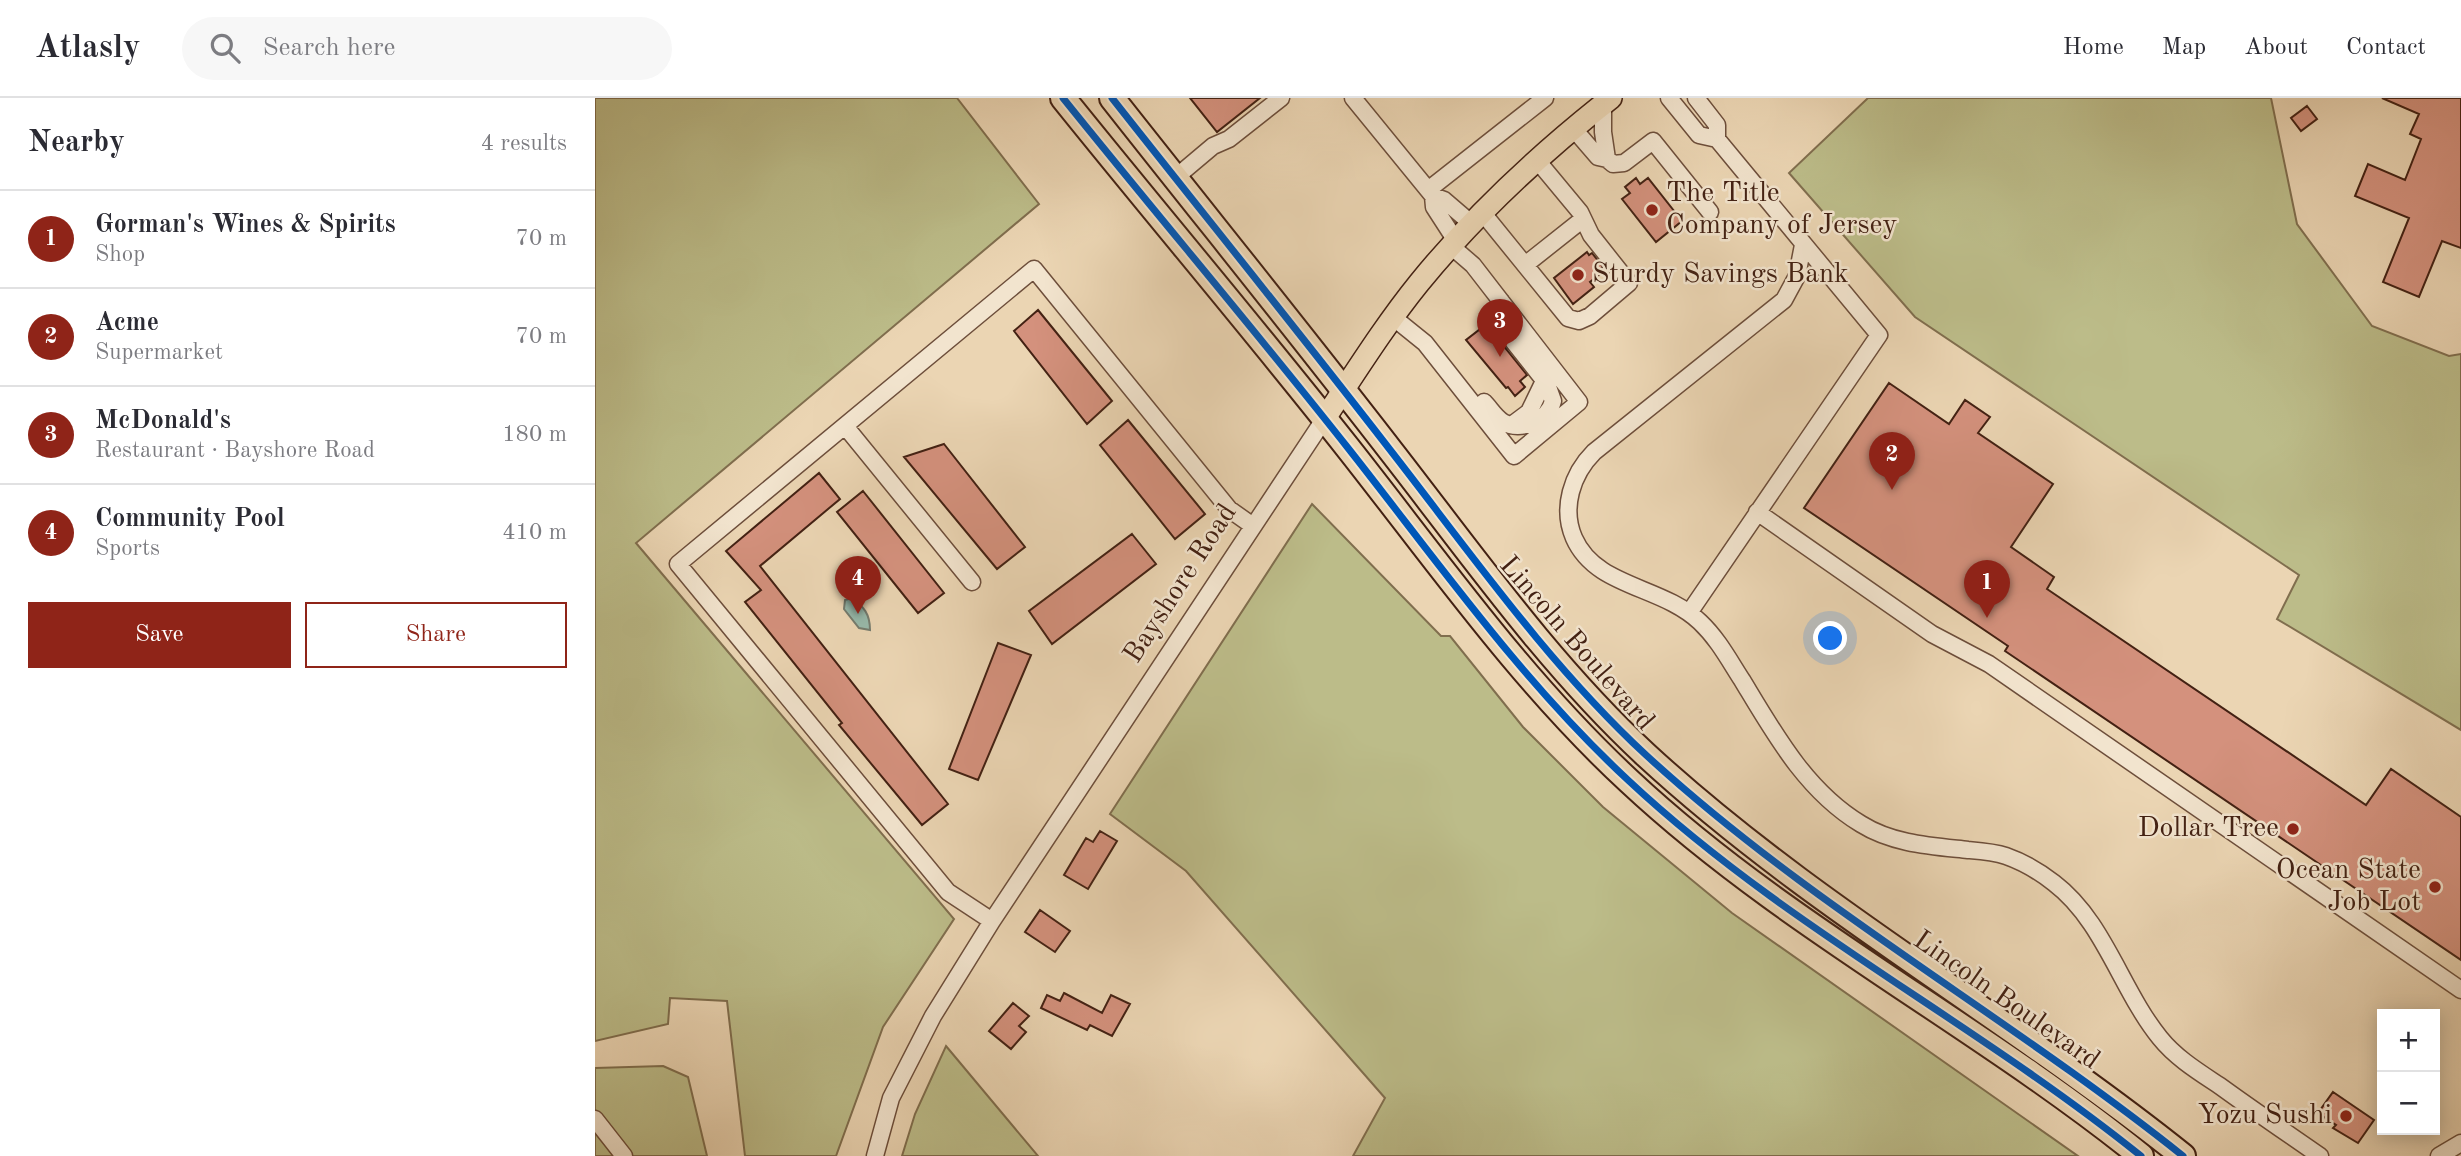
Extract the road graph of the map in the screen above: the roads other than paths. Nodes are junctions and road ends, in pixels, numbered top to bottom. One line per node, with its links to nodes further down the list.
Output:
1 (1063, 98): 25 (highway, Lincoln Boulevard)
2 (1112, 98): 13 (highway, Lincoln Boulevard)
3 (1281, 98): 13 (street)
4 (1353, 98): 14 (street)
5 (1545, 98): 14 (street)
6 (1669, 98): 10 (street)
7 (1696, 98): 10 (street)
8 (1607, 101): 9 (main road, Bayshore Road); 12 (street)
9 (1573, 128): 11 (main road, Bayshore Road); 12 (street)
10 (1717, 139): 19 (street)
11 (1537, 159): 16 (main road, Bayshore Road); 17 (street)
12 (1608, 159): 15 (street)
13 (1175, 178): 23 (highway, Lincoln Boulevard)
14 (1431, 193): 16 (street); 18 (street)
15 (1710, 212)
16 (1477, 218): 18 (main road, Bayshore Road); 20 (street)
17 (1583, 219): 20 (street); 20 (street)
18 (1453, 244): 21 (street); 22 (main road, Bayshore Road)
19 (1803, 245): 27 (street); 30 (street)
20 (1525, 265)
21 (1501, 301): 24 (street); 24 (street)
22 (1394, 318): 23 (main road, Bayshore Road); 24 (street)
23 (1344, 390): 25 (main road, Bayshore Road); 38 (highway, Lincoln Boulevard)
24 (1471, 401)
25 (1325, 418): 28 (street, Bayshore Road); 37 (highway, Lincoln Boulevard)
26 (845, 426): 28 (street); 29 (street); 31 (street)
27 (1757, 512): 30 (street); 32 (street)
28 (1253, 526): 31 (street, Bayshore Road)
29 (972, 582)
30 (1689, 613): 39 (street)
31 (992, 921): 36 (street, Bayshore Road)
32 (2461, 990)
33 (595, 1119): 35 (street)
34 (2461, 1143): 40 (street)
35 (624, 1156)
36 (875, 1156)
37 (2141, 1156)
38 (2183, 1156)
39 (2320, 1156)
40 (2439, 1156)

